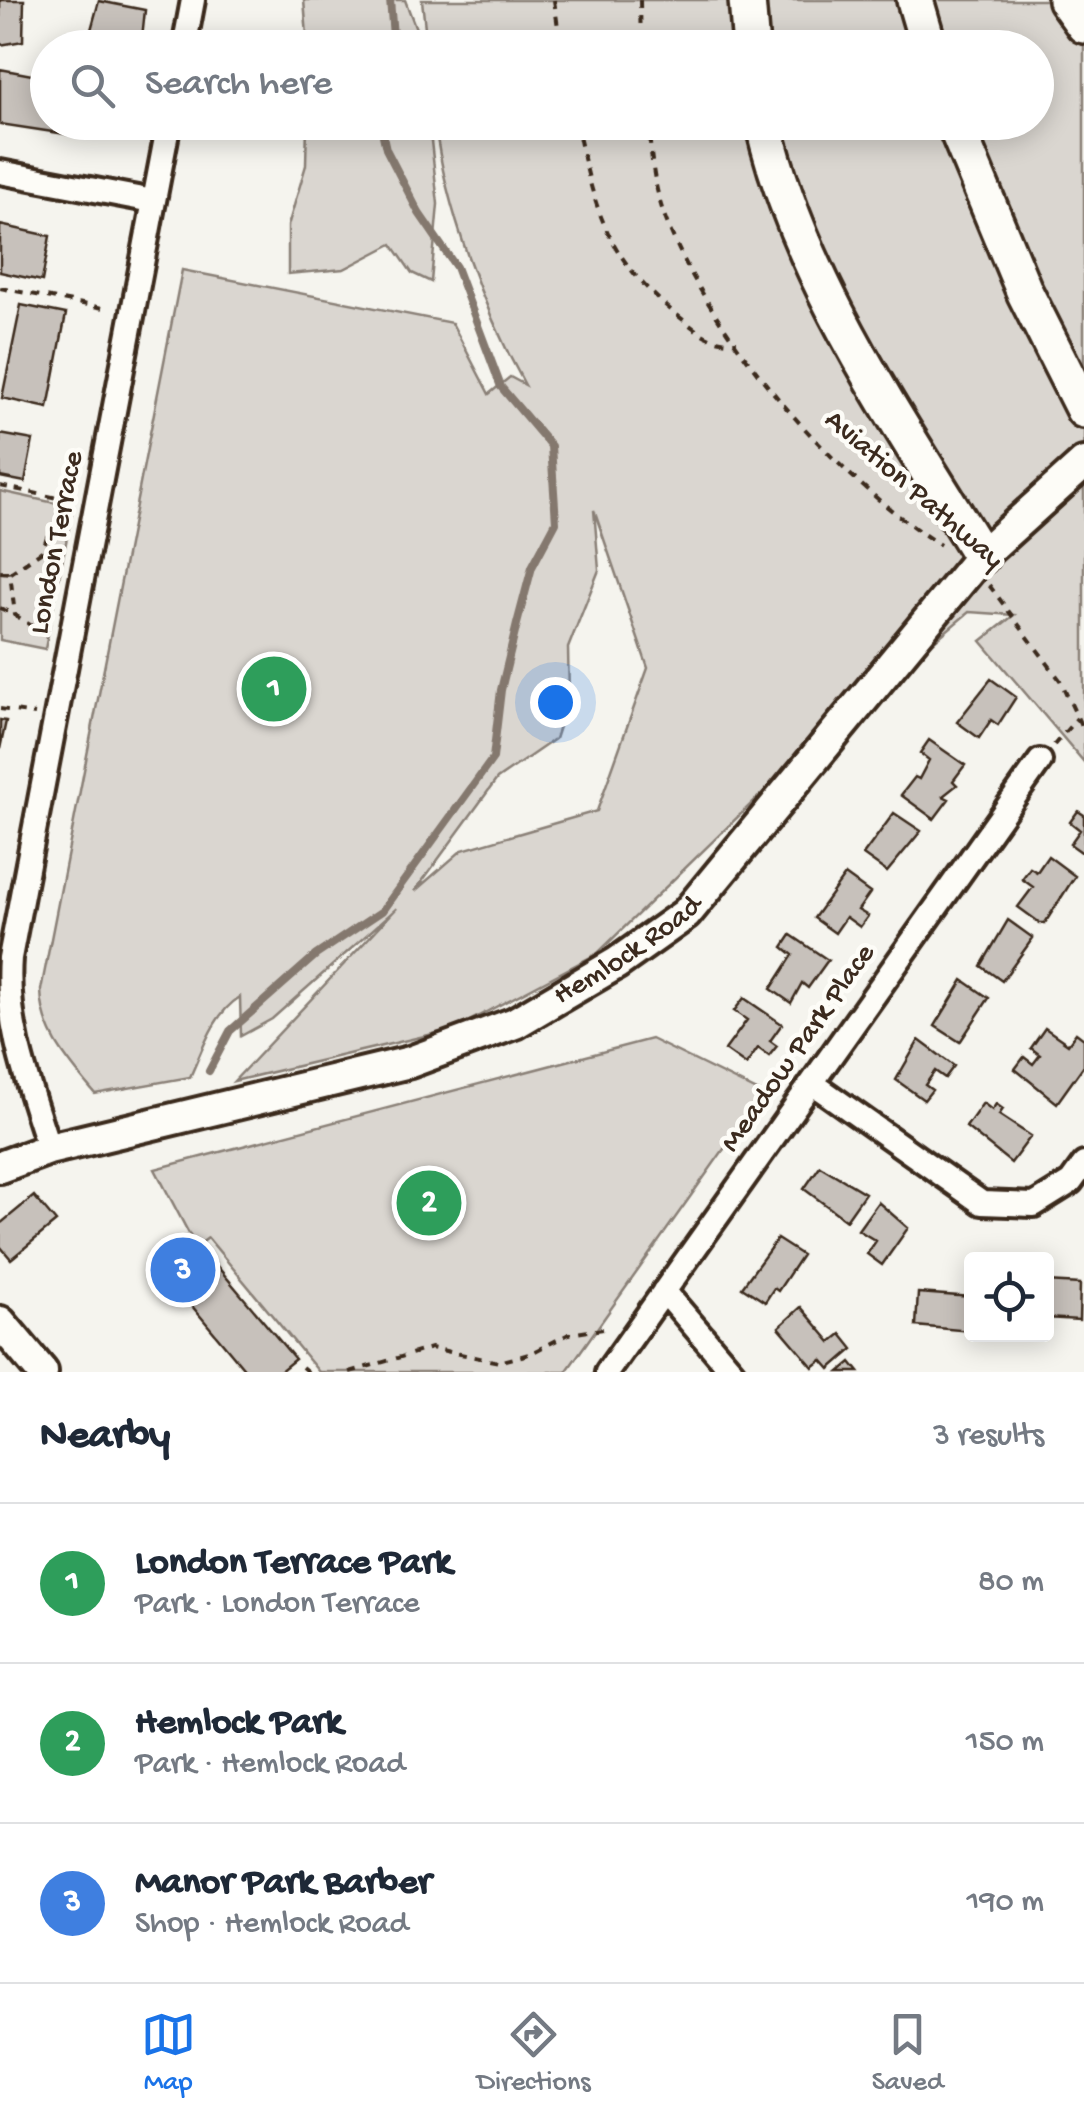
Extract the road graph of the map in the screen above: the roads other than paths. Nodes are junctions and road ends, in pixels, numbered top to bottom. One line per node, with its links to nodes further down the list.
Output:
1 (193, 0): 6 (street)
2 (747, 0): 7 (main road)
3 (914, 0): 8 (main road)
4 (1066, 0): 5 (main road)
5 (1084, 25)
6 (187, 30)
7 (750, 30)
8 (923, 30)
9 (165, 140): 13 (street, London Terrace)
10 (768, 140): 16 (main road)
11 (961, 140): 14 (main road)
12 (0, 172): 13 (street)
13 (153, 201): 19 (street, London Terrace)
14 (1084, 410)
15 (1084, 464): 16 (street, Hemlock Road)
16 (977, 561): 19 (street, Hemlock Road)
17 (1040, 761): 18 (street, Meadow Park Place)
18 (812, 1083): 20 (street); 22 (street, Meadow Park Place)
19 (49, 1149): 21 (street, Hemlock Road)
20 (1084, 1164)
21 (0, 1167)
22 (664, 1292): 25 (street, Meadow Park Place); 26 (street)
23 (0, 1322): 24 (street)
24 (42, 1372)
25 (607, 1372)
26 (733, 1372)

